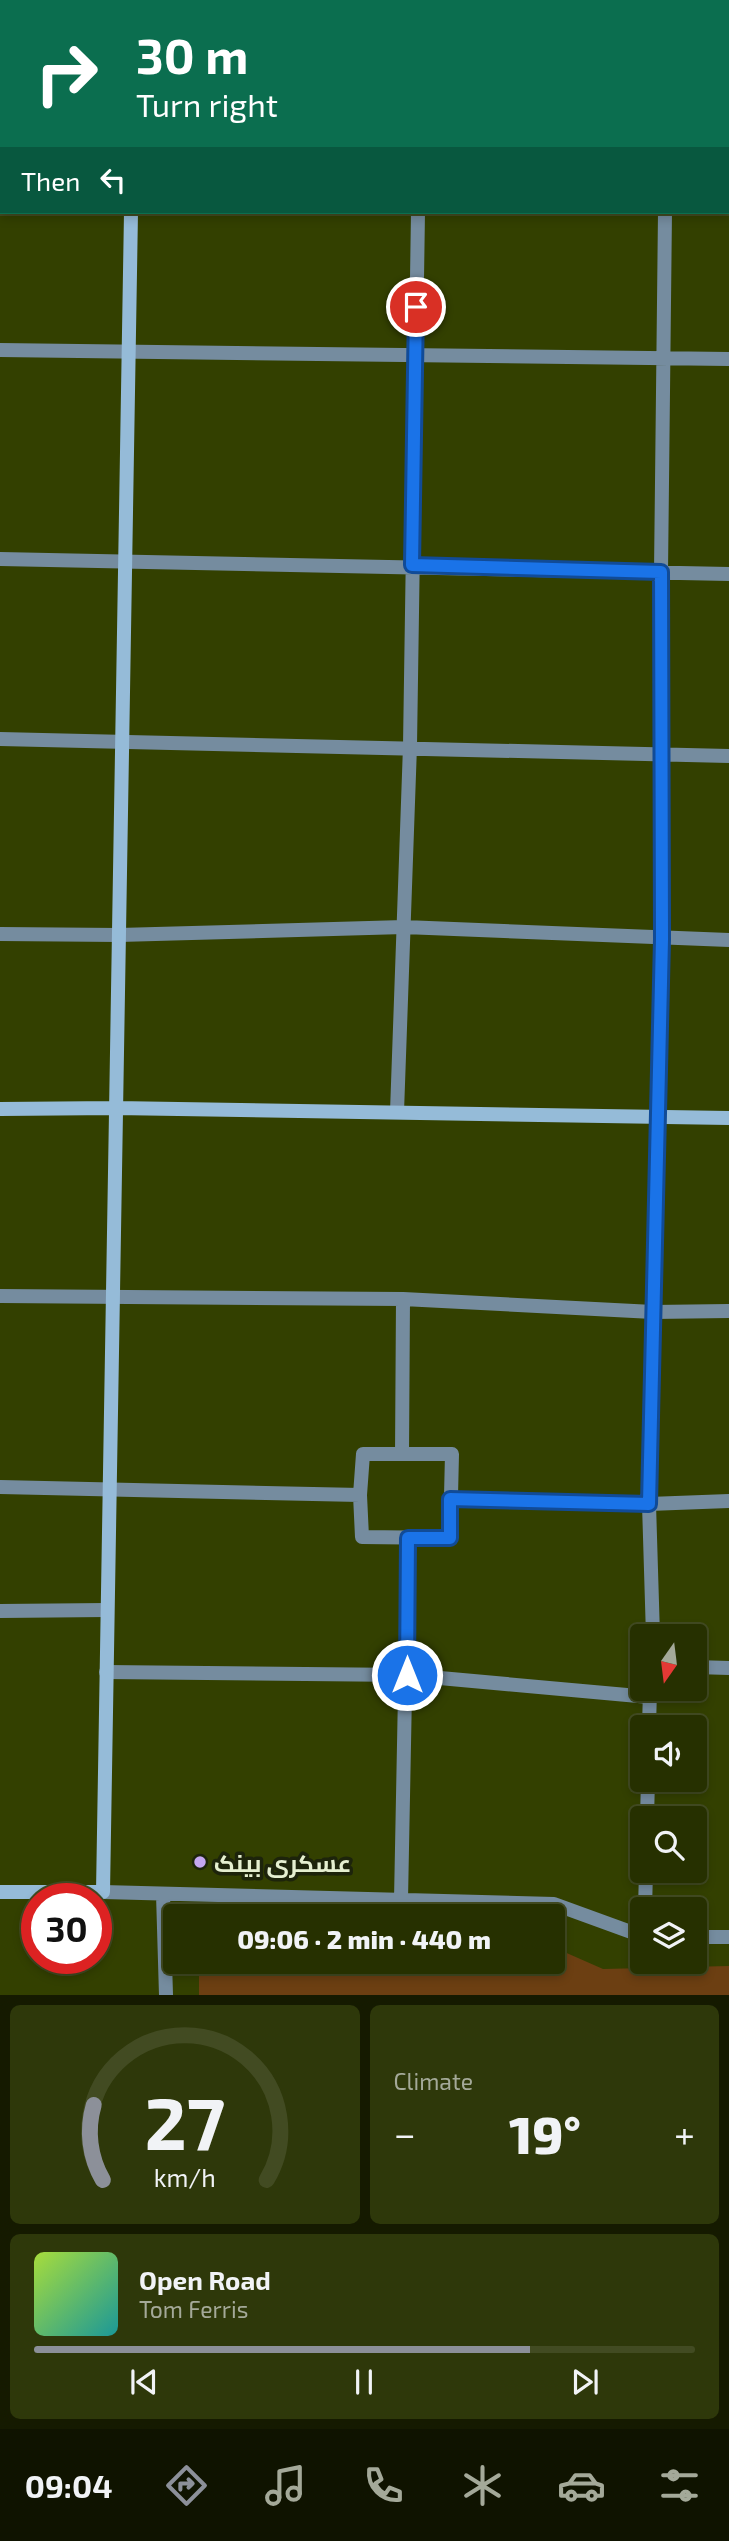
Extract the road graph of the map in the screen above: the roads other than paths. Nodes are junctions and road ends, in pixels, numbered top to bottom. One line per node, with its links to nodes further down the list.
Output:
1 (131, 214): 5 (street)
2 (418, 214): 6 (street)
3 (665, 214): 7 (street)
4 (0, 350): 5 (street)
5 (128, 351): 6 (street); 10 (street)
6 (415, 355): 7 (street); 11 (street)
7 (666, 358): 8 (street); 12 (street)
8 (729, 359)
9 (0, 559): 10 (street)
10 (126, 561): 11 (street); 15 (street)
11 (412, 565): 12 (street); 16 (street)
12 (661, 572): 13 (street); 17 (street)
13 (729, 574)
14 (0, 739): 15 (street)
15 (122, 742): 16 (street); 21 (street)
16 (410, 746): 17 (street); 19 (street)
17 (662, 755): 18 (street); 22 (street)
18 (729, 756)
19 (404, 927): 21 (street); 22 (street); 26 (street)
20 (0, 934): 21 (street)
21 (119, 935): 24 (street)
22 (662, 939): 23 (street); 27 (street)
23 (729, 940)
24 (116, 1108): 25 (street); 26 (street); 30 (street)
25 (0, 1109)
26 (397, 1112): 27 (street)
27 (657, 1117): 28 (street); 33 (street)
28 (729, 1118)
29 (0, 1296): 30 (street)
30 (113, 1297): 31 (street); 36 (street)
31 (403, 1299): 33 (street); 34 (street)
32 (729, 1311): 33 (street)
33 (653, 1312): 40 (street)
34 (402, 1454): 37 (street); 38 (street)
35 (0, 1487): 36 (street)
36 (109, 1488): 37 (street); 42 (street)
37 (360, 1495): 41 (street)
38 (450, 1499): 40 (street); 41 (street)
39 (729, 1501): 40 (street)
40 (649, 1504): 44 (street)
41 (408, 1538): 48 (street)
42 (107, 1610): 43 (street); 47 (street)
43 (0, 1612)
44 (653, 1624)
45 (707, 1667): 46 (street)
46 (729, 1668)
47 (106, 1672): 48 (street); 50 (street)
48 (407, 1675): 49 (street); 55 (street)
49 (630, 1692)
50 (103, 1883)
51 (0, 1892): 52 (street)
52 (21, 1892)
53 (112, 1892): 54 (street)
54 (163, 1894): 55 (street); 59 (street)
55 (401, 1900): 56 (street)
56 (630, 1932)
57 (707, 1937): 58 (street)
58 (729, 1937)
59 (166, 1995)

